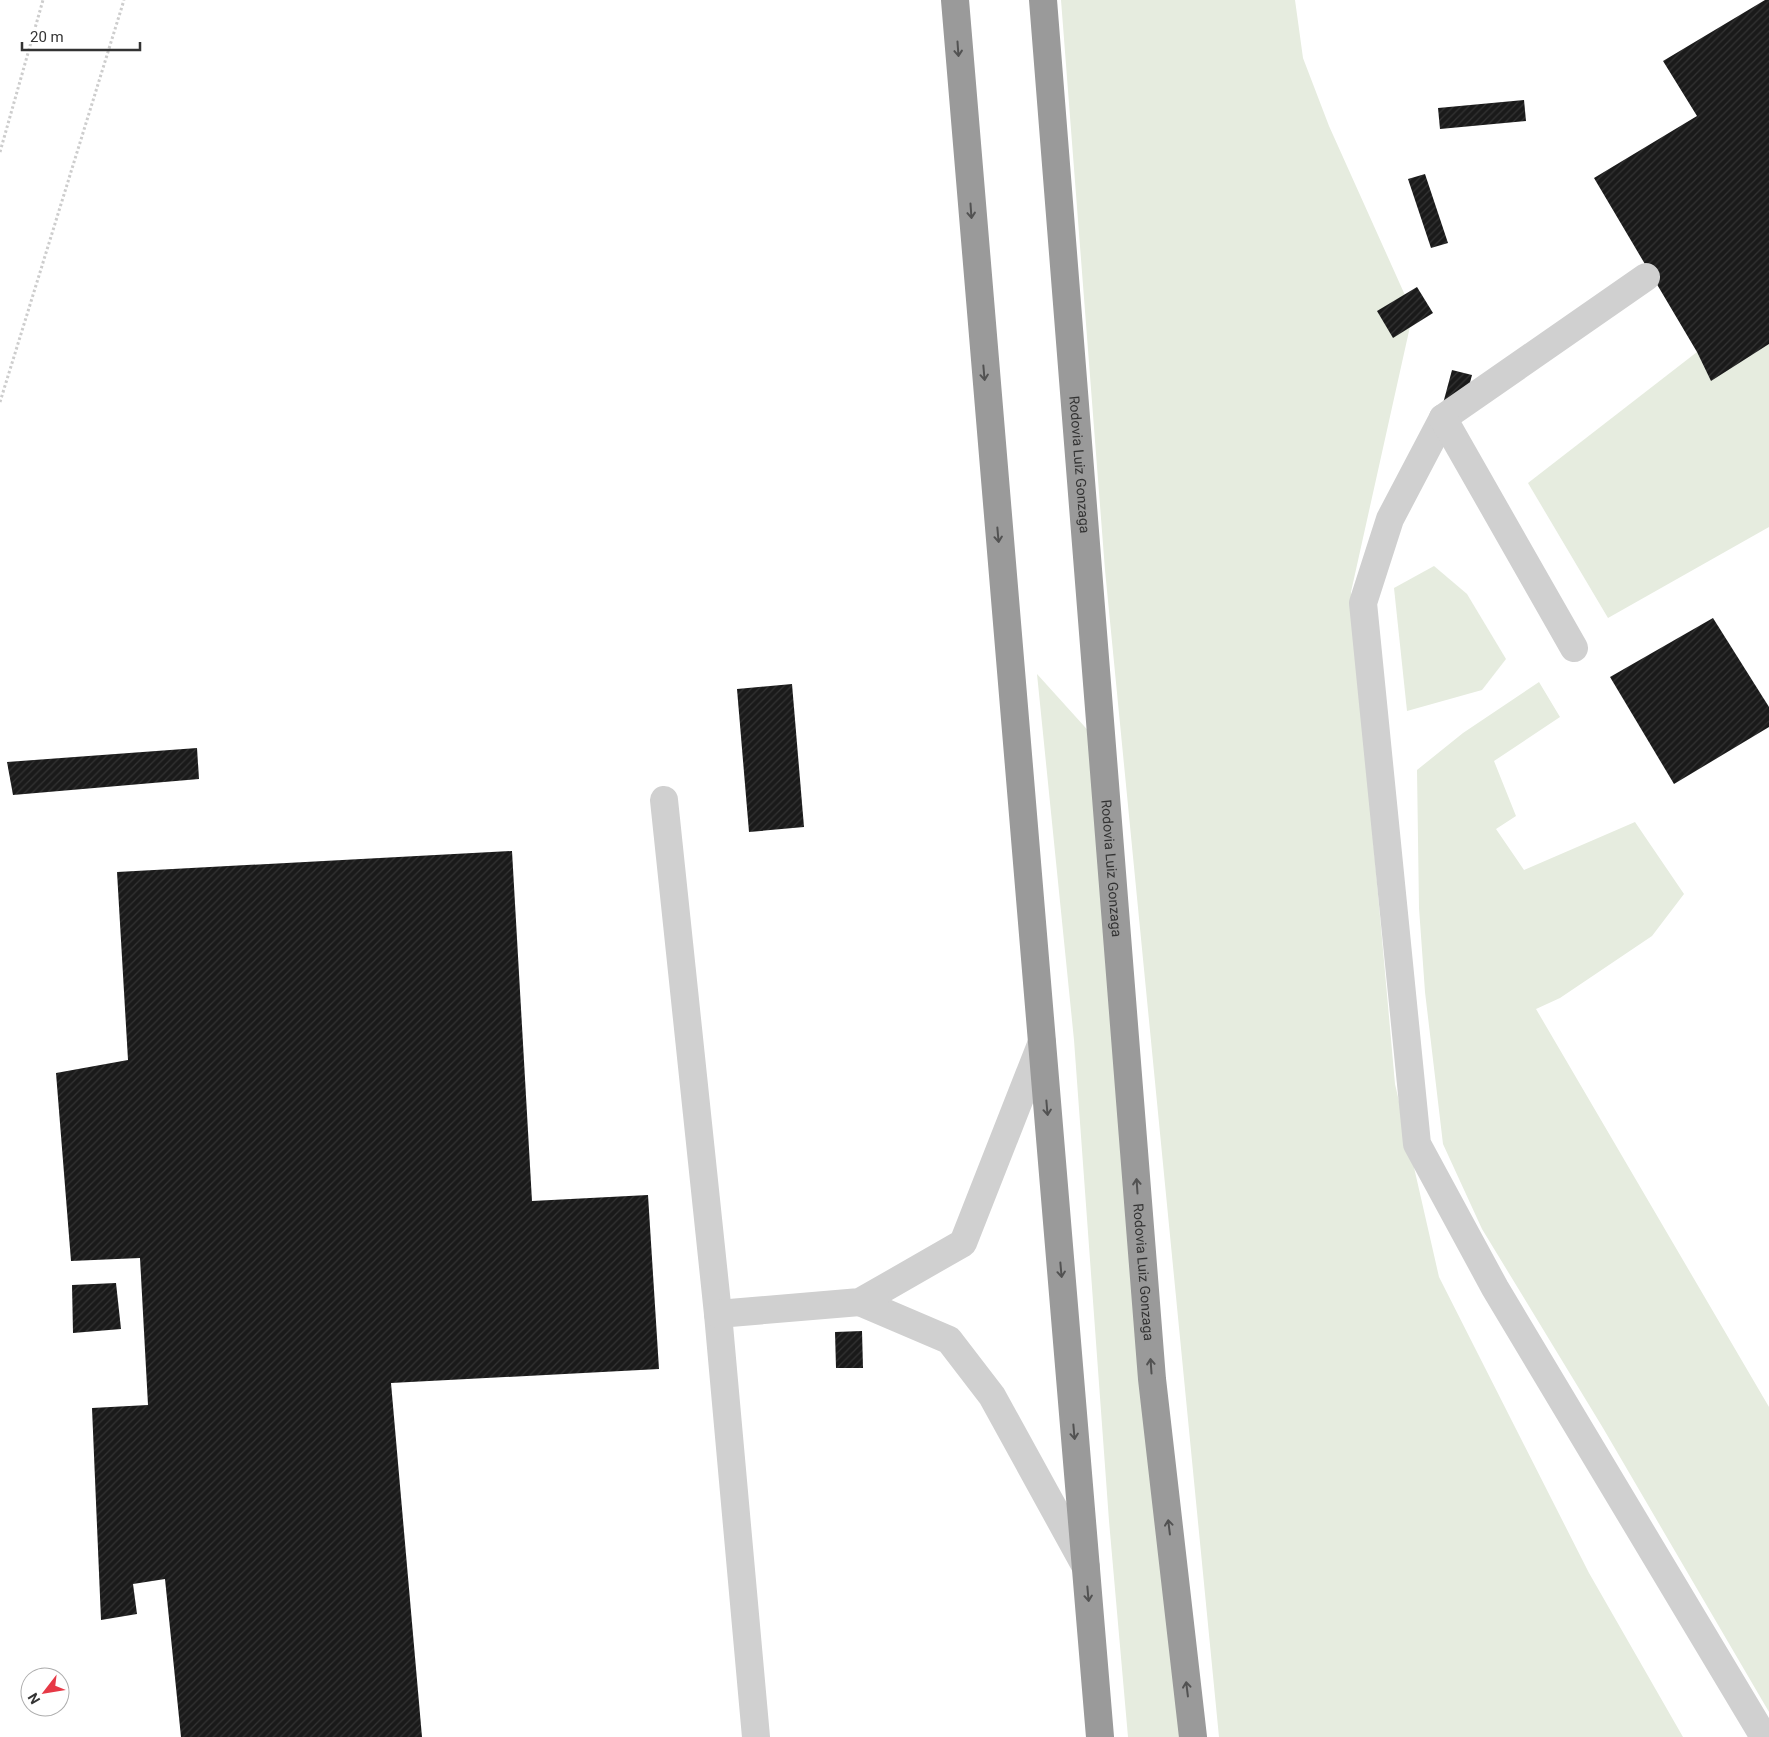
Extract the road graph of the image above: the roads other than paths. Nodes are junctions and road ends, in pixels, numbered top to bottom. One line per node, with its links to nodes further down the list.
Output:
1 (955, 0): 7 (highway, one-way to 7)
2 (1043, 0): 13 (highway, Rodovia Luiz Gonzaga, one-way to 2)
3 (1646, 277): 4 (lane)
4 (1443, 418): 5 (lane); 14 (lane)
5 (1574, 648)
6 (664, 800): 9 (lane)
7 (1042, 1042): 8 (lane); 10 (highway, one-way to 10)
8 (860, 1302): 9 (lane); 10 (lane)
9 (718, 1314): 11 (lane)
10 (1086, 1567): 12 (highway, one-way to 12)
11 (756, 1737)
12 (1100, 1737)
13 (1193, 1737)
14 (1764, 1737)

